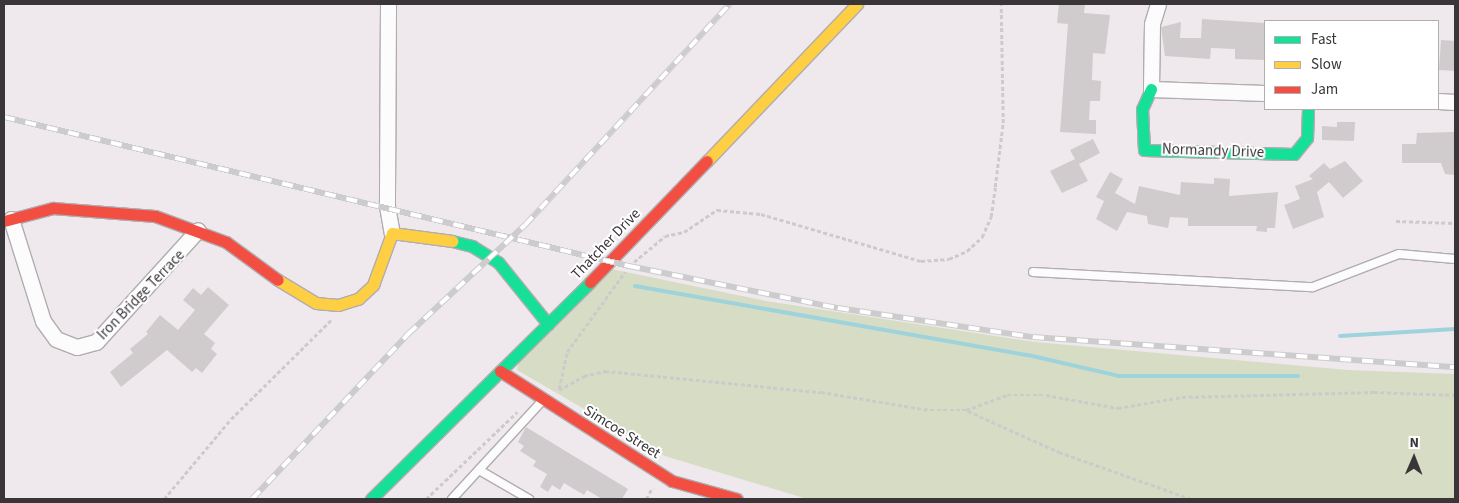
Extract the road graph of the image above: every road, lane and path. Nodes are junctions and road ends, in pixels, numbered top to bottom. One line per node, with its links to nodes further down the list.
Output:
1 (388, 4): 14 (street)
2 (857, 4): 18 (street, Thatcher Drive)
3 (1001, 4): 20 (path)
4 (1158, 4): 5 (street, Normandy Drive)
5 (1151, 89): 6 (street); 9 (street, Normandy Drive)
6 (1264, 93)
7 (1439, 101): 8 (street)
8 (1455, 102)
9 (1308, 110)
10 (7, 220): 13 (street); 13 (street, Iron Bridge Terrace)
11 (1396, 221): 12 (path)
12 (1455, 223)
13 (198, 230): 17 (street)
14 (392, 233): 17 (street); 18 (street)
15 (1455, 259): 16 (lane)
16 (1033, 272)
17 (334, 305): 25 (path)
18 (548, 324): 19 (street, Thatcher Drive)
19 (500, 371): 22 (street, Simcoe Street); 26 (street, Thatcher Drive)
20 (559, 390): 22 (path); 23 (path)
21 (1455, 395): 23 (path)
22 (540, 399): 24 (lane); 27 (path); 30 (street, Simcoe Street)
23 (966, 410): 31 (path)
24 (479, 470): 28 (lane); 29 (lane)
25 (164, 499)
26 (371, 499)
27 (426, 499)
28 (452, 499)
29 (529, 499)
30 (737, 499)
31 (1192, 499)

